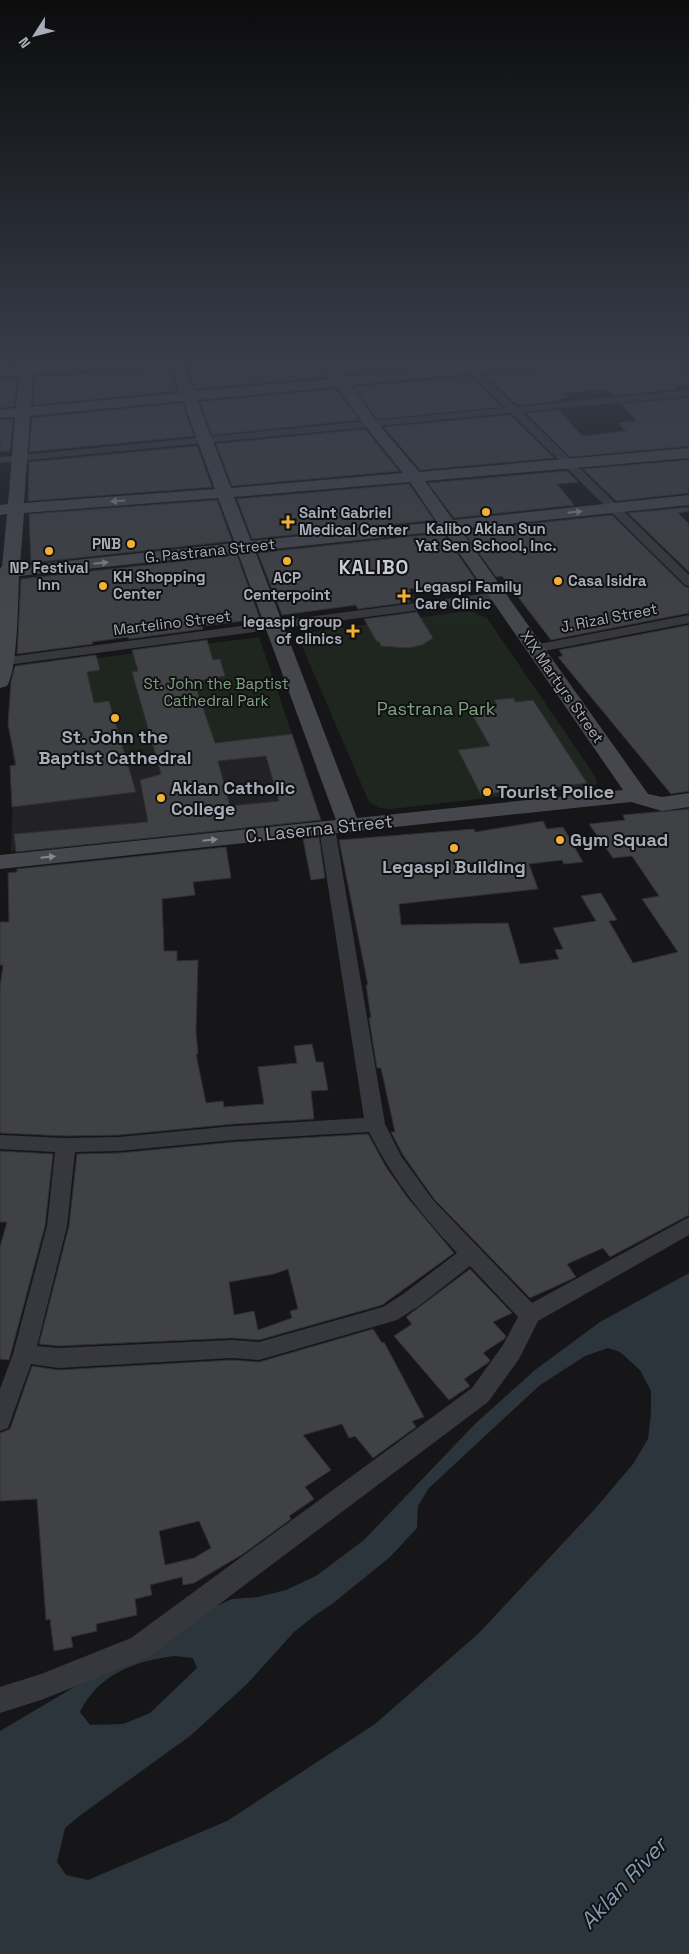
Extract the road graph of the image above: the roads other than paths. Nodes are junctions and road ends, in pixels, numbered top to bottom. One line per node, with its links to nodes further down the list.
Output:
1 (21, 449): 7 (street)
2 (111, 449): 7 (street)
3 (208, 449): 11 (street)
4 (392, 449): 10 (street, XIX Martyrs Street)
5 (554, 449): 9 (street)
6 (689, 453): 9 (street)
7 (20, 458): 8 (street); 14 (street)
8 (0, 460)
9 (568, 463): 10 (street); 13 (street)
10 (414, 476): 11 (street); 15 (street, XIX Martyrs Street)
11 (225, 494): 14 (street, one-way to 14); 16 (street)
12 (689, 500): 13 (street, G. Pastrana Street)
13 (613, 508): 15 (street, G. Pastrana Street, one-way to 13); 18 (street)
14 (8, 509): 17 (street)
15 (449, 526): 16 (street, G. Pastrana Street); 19 (street, XIX Martyrs Street)
16 (245, 547): 17 (street, G. Pastrana Street, one-way to 16); 21 (street)
17 (5, 573): 23 (street)
18 (689, 582)
19 (498, 596): 21 (street, Martelino Street); 22 (street, XIX Martyrs Street)
20 (689, 619): 22 (street, J. Rizal Street)
21 (274, 626): 23 (street, Martelino Street); 27 (street)
22 (534, 648): 25 (street, XIX Martyrs Street)
23 (2, 662): 24 (street)
24 (0, 682)
25 (638, 797): 26 (street, C. Laserna Street); 27 (street, C. Laserna Street)
26 (689, 800)
27 (338, 827): 28 (street, C. Laserna Street, one-way to 27); 29 (street)
28 (0, 862)
29 (375, 1124): 31 (street); 33 (street)
30 (0, 1142): 31 (street)
31 (66, 1145): 35 (street)
32 (689, 1225): 34 (street)
33 (471, 1254): 34 (street); 35 (street)
34 (530, 1315): 37 (street)
35 (24, 1354): 36 (street)
36 (0, 1421)
37 (0, 1700)

